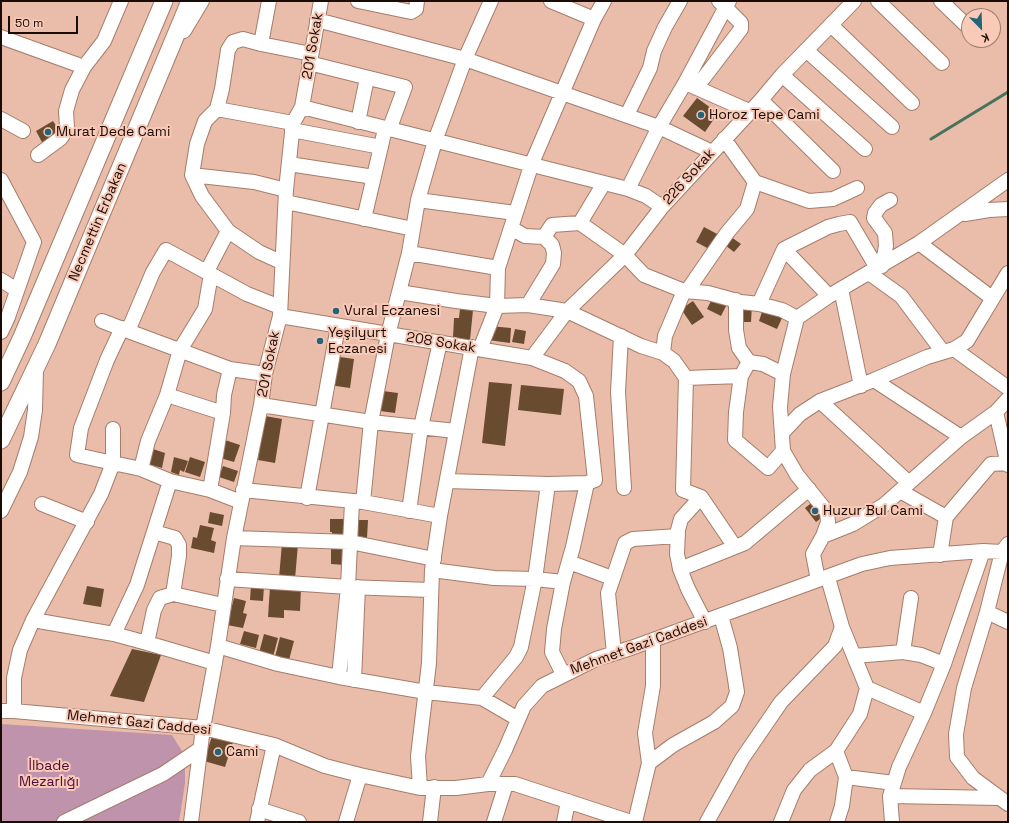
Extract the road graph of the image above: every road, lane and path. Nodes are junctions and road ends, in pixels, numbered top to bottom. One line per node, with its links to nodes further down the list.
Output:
1 (164, 1): 117 (main road, Necmettin Erbakan)
2 (190, 1): 28 (main road, Necmettin Erbakan)
3 (202, 1): 28 (street)
4 (269, 1): 22 (street)
5 (321, 1): 17 (street, 201 Sokak)
6 (358, 1): 7 (street)
7 (417, 1)
8 (491, 1): 25 (street)
9 (551, 1): 18 (street)
10 (604, 1): 18 (street)
11 (680, 1): 38 (street)
12 (878, 1): 26 (street)
13 (941, 1): 19 (street)
14 (118, 2): 27 (street)
15 (724, 3): 31 (street); 31 (street)
16 (847, 3): 20 (street, 226 Sokak)
17 (317, 20): 24 (street, 201 Sokak); 25 (street)
18 (594, 20): 32 (street)
19 (961, 20)
20 (831, 25): 23 (street, 226 Sokak); 34 (street)
21 (1, 37): 27 (street)
22 (261, 44): 24 (street); 36 (street)
23 (806, 50): 29 (street, 226 Sokak); 43 (street)
24 (310, 59): 30 (street); 35 (street, 201 Sokak)
25 (465, 59): 32 (street); 47 (street)
26 (942, 63)
27 (84, 67): 51 (street)
28 (160, 73): 111 (main road, Necmettin Erbakan)
29 (782, 75): 33 (street, 226 Sokak); 49 (street)
30 (367, 78): 40 (street); 44 (street)
31 (691, 85): 37 (street); 42 (street)
32 (561, 92): 38 (street); 52 (street)
33 (761, 100): 37 (street, 226 Sokak); 54 (street)
34 (912, 103)
35 (302, 107): 40 (street); 41 (street, 201 Sokak)
36 (217, 109): 41 (street); 55 (street)
37 (750, 111): 46 (street, 226 Sokak)
38 (627, 115): 42 (street)
39 (1, 119): 45 (street)
40 (358, 122): 44 (street)
41 (293, 127): 48 (street); 53 (street, 201 Sokak)
42 (659, 127): 50 (street); 62 (street)
43 (892, 127)
44 (387, 130): 47 (street); 48 (street)
45 (23, 131)
46 (724, 139): 50 (street, 226 Sokak); 59 (street)
47 (435, 141): 52 (street); 64 (street)
48 (381, 147): 56 (street)
49 (865, 149)
50 (712, 152): 66 (street, 226 Sokak)
51 (38, 155)
52 (532, 163): 60 (street); 68 (street)
53 (289, 164): 56 (street); 63 (street, 201 Sokak)
54 (833, 170)
55 (192, 175): 63 (street); 74 (street)
56 (374, 178): 70 (street)
57 (1, 180): 86 (street)
58 (1008, 180): 69 (street)
59 (755, 182): 61 (street); 87 (street)
60 (604, 183): 62 (street); 71 (street)
61 (857, 188)
62 (628, 189): 66 (street)
63 (286, 196): 70 (street); 80 (street, 201 Sokak)
64 (418, 200): 68 (street); 73 (street)
65 (890, 200): 82 (street)
66 (662, 207): 79 (street, 226 Sokak)
67 (1008, 209): 69 (street)
68 (515, 213): 72 (street)
69 (957, 216): 76 (street)
70 (364, 219): 73 (street)
71 (580, 223): 75 (street); 79 (street)
72 (511, 228): 75 (street); 81 (street)
73 (413, 229): 78 (street)
74 (228, 231): 80 (street); 83 (street)
75 (544, 237): 93 (street)
76 (920, 244): 82 (street); 90 (street)
77 (784, 249): 82 (street); 89 (street); 92 (street)
78 (409, 253): 81 (street); 88 (street)
79 (625, 255): 87 (street); 96 (street, 226 Sokak)
80 (281, 262): 95 (street, 201 Sokak)
81 (498, 268): 94 (street)
82 (876, 269): 89 (street); 107 (street)
83 (209, 272): 95 (street, 208 Sokak); 100 (street, 208 Sokak); 106 (street)
84 (1008, 273): 90 (street)
85 (1, 280): 86 (street)
86 (17, 290): 101 (street)
87 (686, 291): 91 (street); 108 (street)
88 (399, 292): 94 (street); 102 (street)
89 (835, 293): 97 (street); 118 (street)
90 (992, 298): 107 (street)
91 (736, 300): 92 (street); 110 (street)
92 (759, 304): 97 (street)
93 (528, 305): 94 (street); 96 (street)
94 (497, 306): 105 (street)
95 (280, 311): 99 (street, 208 Sokak); 113 (street, 201 Sokak)
96 (567, 311): 103 (street); 109 (street, 226 Sokak)
97 (797, 318): 114 (street)
98 (102, 321): 100 (street)
99 (338, 326): 102 (street, 208 Sokak); 126 (street)
100 (125, 329): 106 (street); 135 (street)
101 (1, 332)
102 (388, 335): 104 (street, 208 Sokak); 127 (street)
103 (621, 336): 108 (street); 143 (street)
104 (440, 342): 105 (street, 208 Sokak); 128 (street)
105 (476, 348): 109 (street, 208 Sokak); 130 (street)
106 (180, 350): 112 (street); 120 (street)
107 (949, 351): 118 (street); 119 (street)
108 (663, 353): 116 (street)
109 (532, 358): 140 (street, 208 Sokak)
110 (749, 362): 114 (street); 115 (street)
111 (36, 368): 133 (main road, Necmettin Erbakan); 152 (street)
112 (230, 368): 113 (street); 125 (street)
113 (265, 374): 123 (street, 201 Sokak)
114 (783, 374): 131 (street)
115 (741, 376): 116 (street); 134 (street)
116 (686, 378): 147 (street)
117 (1, 382)
118 (868, 383): 122 (street); 132 (street)
119 (1008, 388)
120 (167, 395): 125 (street); 137 (street)
121 (1008, 399): 124 (street)
122 (820, 402): 131 (street); 142 (street)
123 (261, 405): 126 (street); 146 (street, 201 Sokak)
124 (996, 412): 132 (street); 136 (street)
125 (223, 413): 145 (street)
126 (322, 416): 127 (street); 148 (street)
127 (371, 422): 128 (street); 149 (street)
128 (421, 427): 130 (street); 151 (street)
129 (113, 429): 135 (street)
130 (456, 431): 139 (street)
131 (782, 433): 134 (street)
132 (961, 437): 142 (street)
133 (1, 440)
134 (782, 451): 144 (street)
135 (113, 463): 137 (street); 155 (street)
136 (1008, 464): 154 (street)
137 (141, 469): 138 (street)
138 (170, 481): 145 (street); 156 (street)
139 (447, 481): 141 (street); 153 (street)
140 (587, 483): 141 (street); 165 (street)
141 (548, 484): 168 (street)
142 (904, 487): 154 (street); 158 (street)
143 (624, 488)
144 (809, 489): 158 (street); 161 (street)
145 (210, 490): 146 (street)
146 (242, 496): 148 (street); 159 (street, 201 Sokak)
147 (701, 497): 157 (street); 161 (street)
148 (307, 498): 149 (street)
149 (357, 502): 151 (street); 160 (street)
150 (42, 504): 155 (street)
151 (409, 510): 153 (street)
152 (1, 511)
153 (440, 516): 166 (street)
154 (946, 517): 164 (street)
155 (87, 522): 180 (street)
156 (154, 532): 175 (street); 184 (street)
157 (678, 536): 167 (street); 169 (street)
158 (823, 536): 171 (street)
159 (234, 538): 160 (street); 170 (street, 201 Sokak)
160 (350, 542): 166 (street); 173 (street)
161 (735, 547): 167 (street)
162 (1005, 548): 163 (street, Mehmet Gazi Caddesi); 178 (street)
163 (983, 551): 164 (street, Mehmet Gazi Caddesi); 192 (street)
164 (940, 555): 171 (street, Mehmet Gazi Caddesi)
165 (569, 562): 169 (street); 172 (street)
166 (433, 564): 168 (street); 174 (street)
167 (680, 569): 181 (street)
168 (535, 578): 172 (street); 198 (street)
169 (612, 578): 189 (street)
170 (227, 579): 173 (street); 177 (street, 201 Sokak)
171 (823, 579): 179 (street, Mehmet Gazi Caddesi); 183 (street)
172 (563, 582): 193 (street)
173 (353, 587): 174 (street); 194 (street); 195 (street)
174 (430, 590): 197 (street)
175 (173, 594): 177 (street); 186 (street)
176 (911, 598): 188 (street)
177 (223, 605): 187 (street, 201 Sokak)
178 (987, 612): 182 (street); 215 (street)
179 (721, 616): 181 (street, Mehmet Gazi Caddesi); 206 (street)
180 (33, 620): 184 (street); 199 (street)
181 (705, 622): 185 (street, Mehmet Gazi Caddesi)
182 (1008, 622)
183 (842, 627): 190 (street); 225 (street)
184 (114, 634): 186 (street)
185 (653, 640): 189 (street, Mehmet Gazi Caddesi); 206 (street)
186 (147, 643): 191 (street)
187 (218, 646): 191 (street, 201 Sokak); 194 (street)
188 (903, 652): 190 (street); 192 (street)
189 (614, 654): 193 (street, Mehmet Gazi Caddesi)
190 (854, 656): 196 (street)
191 (215, 663): 202 (street, 201 Sokak)
192 (944, 664): 200 (street)
193 (563, 674): 201 (street, Mehmet Gazi Caddesi)
194 (339, 677): 195 (street)
195 (354, 680): 197 (street)
196 (867, 688): 200 (street); 205 (street)
197 (426, 692): 198 (street); 212 (street)
198 (482, 698): 201 (street)
199 (8, 711): 202 (street, Mehmet Gazi Caddesi)
200 (924, 713): 213 (street)
201 (518, 719): 209 (street, Mehmet Gazi Caddesi)
202 (203, 728): 203 (street, Mehmet Gazi Caddesi); 204 (street, 201 Sokak)
203 (274, 745): 207 (street, Mehmet Gazi Caddesi); 216 (street)
204 (200, 749): 218 (street); 219 (street, 201 Sokak)
205 (836, 751): 208 (street); 226 (street)
206 (649, 763): 217 (street)
207 (360, 775): 212 (street, Mehmet Gazi Caddesi); 221 (street)
208 (846, 777): 213 (street); 227 (street)
209 (488, 784): 210 (street); 211 (street, Mehmet Gazi Caddesi)
210 (506, 784): 214 (street); 223 (street)
211 (434, 787): 212 (street, Mehmet Gazi Caddesi); 222 (street)
212 (420, 788)
213 (892, 789): 215 (street); 228 (street)
214 (568, 801): 217 (street); 224 (street)
215 (1004, 801)
216 (258, 816): 220 (street)
217 (628, 821)
218 (64, 822)
219 (190, 822)
220 (299, 822)
221 (346, 822)
222 (430, 822)
223 (494, 822)
224 (564, 822)
225 (707, 822)
226 (781, 822)
227 (837, 822)
228 (892, 822)

